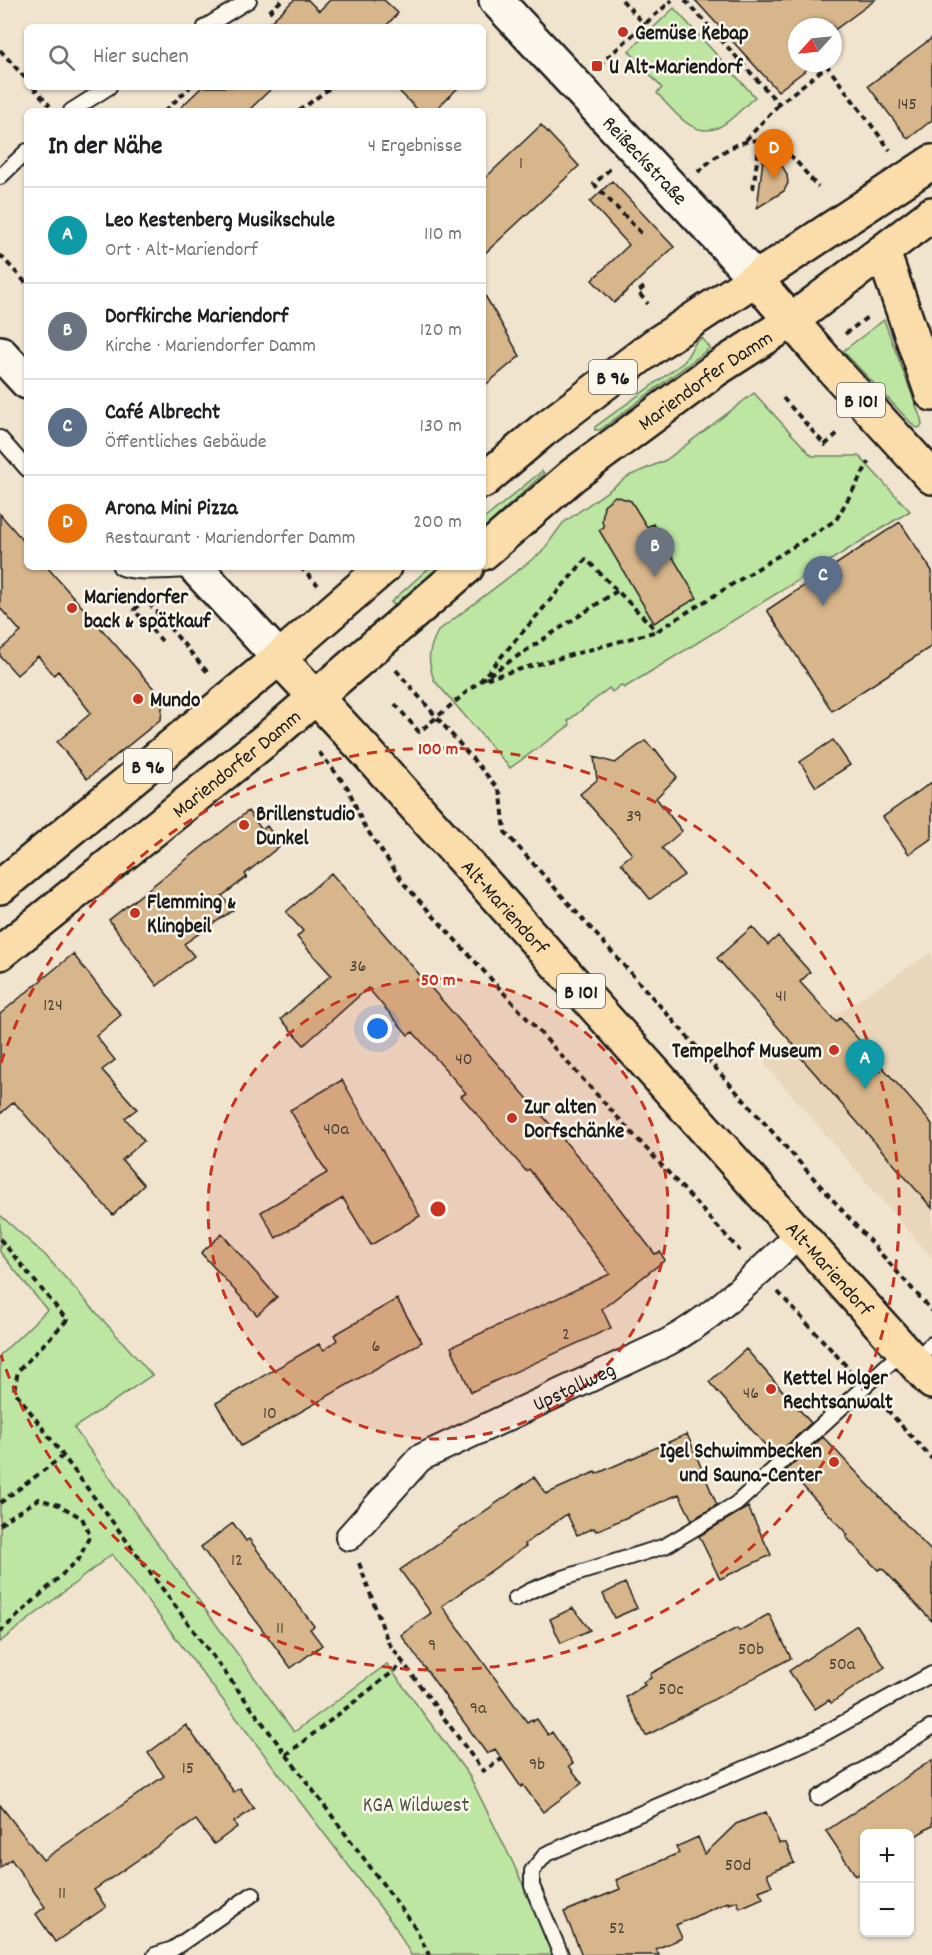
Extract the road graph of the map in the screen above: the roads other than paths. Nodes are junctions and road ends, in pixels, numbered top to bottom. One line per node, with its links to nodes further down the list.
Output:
1 (249, 0): 3 (lane)
2 (496, 0): 11 (main road, Reißeckstraße)
3 (210, 24)
4 (104, 90): 5 (lane)
5 (76, 108)
6 (24, 154): 8 (lane)
7 (932, 162): 11 (main road, B 96)
8 (0, 177)
9 (932, 214): 10 (main road, Mariendorfer Damm / B 96)
10 (883, 252): 12 (main road, Mariendorfer Damm / B 96); 15 (main road)
11 (756, 280): 12 (main road, Reißeckstraße); 19 (main road, B 96)
12 (791, 321): 18 (main road, B 101); 20 (main road, Mariendorfer Damm / B 96)
13 (0, 352): 14 (main road)
14 (24, 379)
15 (932, 394)
16 (0, 438): 17 (lane)
17 (24, 465)
18 (932, 477)
19 (486, 478)
20 (486, 551)
21 (125, 570): 22 (lane)
22 (156, 570)
23 (198, 570): 26 (main road, Alt-Mariendorf)
24 (381, 570): 26 (main road, B 96)
25 (464, 570): 27 (main road, Mariendorfer Damm / B 96)
26 (279, 658): 27 (main road, Alt-Mariendorf); 28 (main road, B 96)
27 (316, 697): 29 (main road, Mariendorfer Damm / B 96); 30 (main road, Alt-Mariendorf / B 101)
28 (0, 887)
29 (0, 953)
30 (800, 1234): 31 (main road, Alt-Mariendorf / B 101); 32 (street, Upstallweg)
31 (920, 1360): 33 (lane)
32 (349, 1537)
33 (515, 1599)
34 (932, 1674): 39 (lane)
35 (932, 1727): 36 (lane)
36 (818, 1798)
37 (253, 1894): 38 (lane)
38 (156, 1955)
39 (561, 1955)

